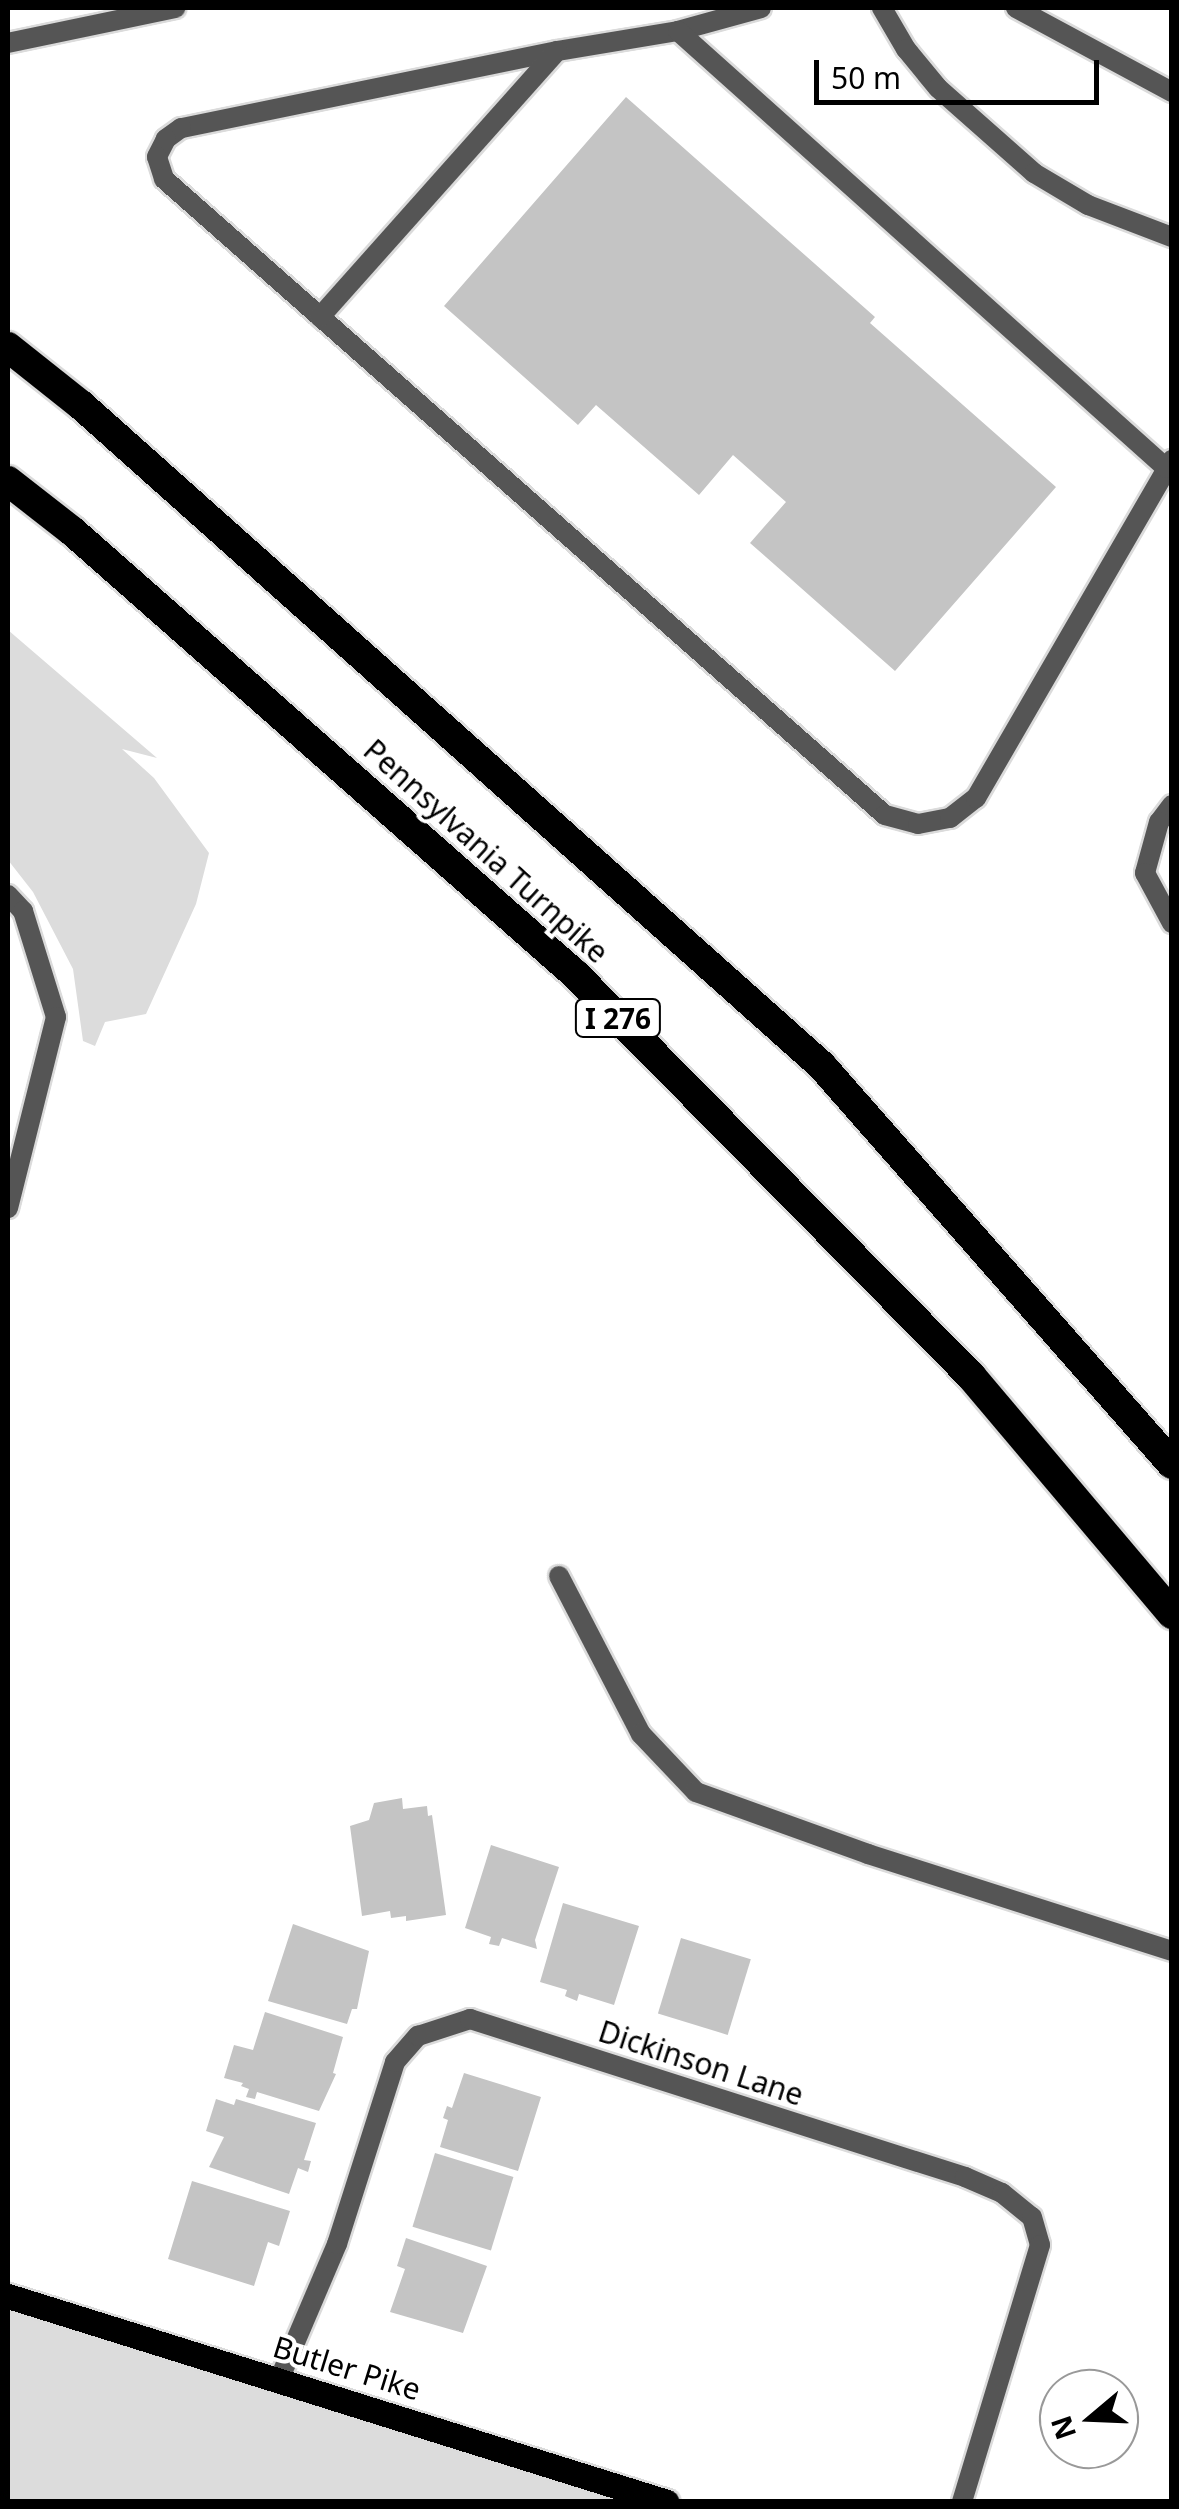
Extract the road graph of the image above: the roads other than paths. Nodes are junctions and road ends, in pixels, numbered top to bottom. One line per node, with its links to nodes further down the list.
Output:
1 (174, 8): 6 (street)
2 (761, 8): 5 (street)
3 (882, 8): 9 (street)
4 (1016, 8): 8 (street)
5 (678, 31): 7 (street); 12 (street)
6 (8, 43)
7 (557, 51): 10 (street); 10 (street)
8 (1172, 92)
9 (1172, 236)
10 (320, 317): 12 (street)
11 (8, 347): 18 (highway, Pennsylvania Turnpike)
12 (1169, 464)
13 (8, 481): 20 (highway, Pennsylvania Turnpike / I 276)
14 (1172, 805): 16 (street)
15 (8, 895): 17 (street)
16 (1172, 922)
17 (8, 1208)
18 (1172, 1464)
19 (559, 1576): 21 (street)
20 (1172, 1614)
21 (1172, 1951)
22 (8, 2296): 23 (main road, Butler Pike)
23 (279, 2380): 24 (main road, Butler Pike); 25 (street, Dickinson Lane)
24 (668, 2502)
25 (962, 2502)

